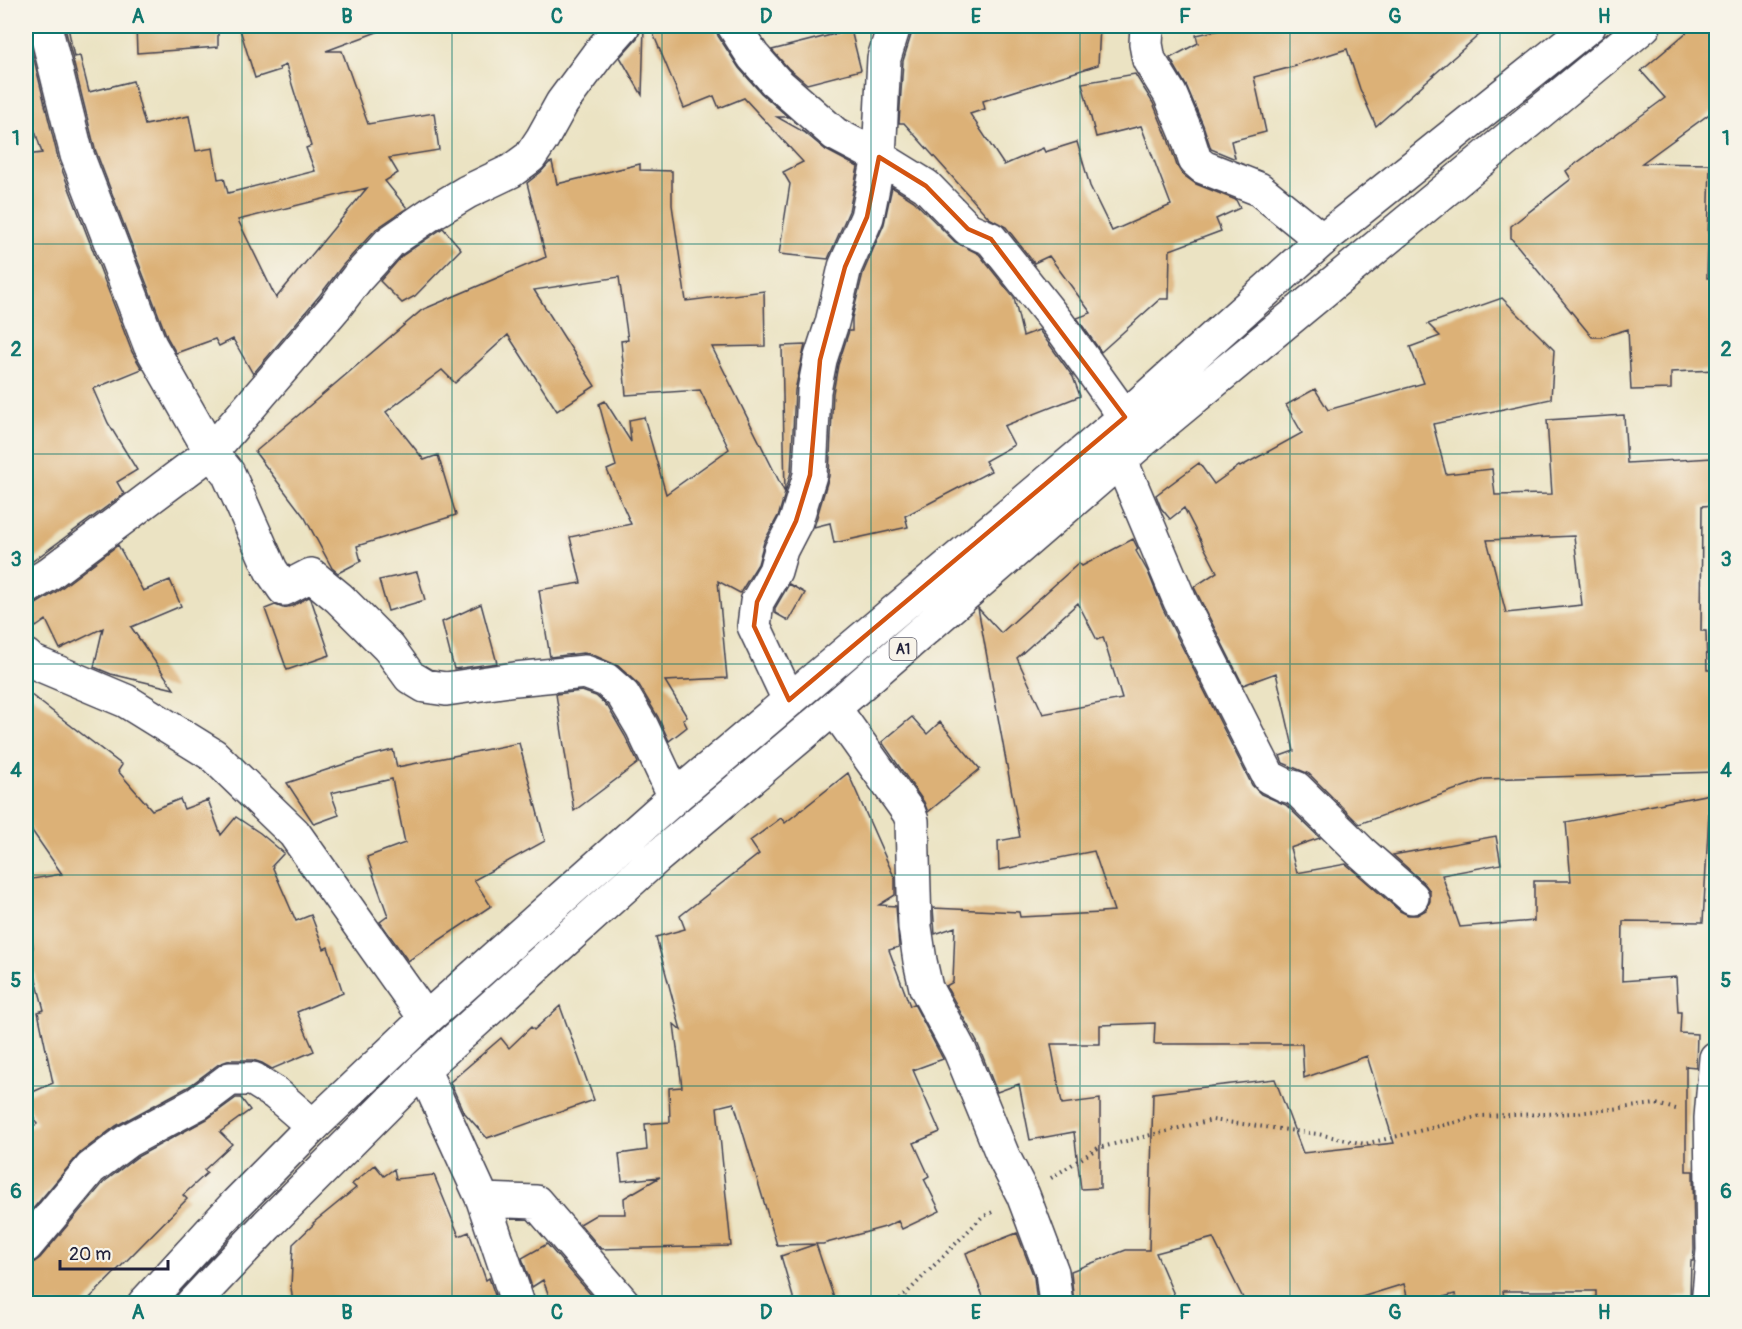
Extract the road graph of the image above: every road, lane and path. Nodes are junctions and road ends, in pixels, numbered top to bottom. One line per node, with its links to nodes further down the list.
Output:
1 (45, 26): 11 (main road)
2 (622, 26): 11 (main road)
3 (734, 26): 8 (main road)
4 (894, 26): 8 (main road)
5 (1147, 26): 9 (main road)
6 (1589, 26): 9 (main road, A1)
7 (1644, 26): 12 (main road, A1)
8 (879, 157): 10 (main road); 15 (main road)
9 (1322, 240): 10 (main road, A1)
10 (1125, 417): 15 (main road, A1)
11 (211, 452): 13 (main road); 17 (main road)
12 (1121, 461): 16 (main road, A1); 18 (main road)
13 (26, 588)
14 (26, 656): 19 (main road)
15 (789, 700): 17 (main road, A1)
16 (834, 708): 21 (main road, A1); 24 (main road)
17 (675, 797): 19 (main road, A1)
18 (1412, 897)
19 (426, 1019): 23 (main road, A1)
20 (1716, 1058): 22 (main road)
21 (423, 1069): 25 (main road); 28 (main road, A1)
22 (1714, 1118): 24 (path); 33 (main road)
23 (314, 1126): 26 (main road); 27 (main road, A1)
24 (1023, 1196): 31 (path); 32 (main road)
25 (483, 1200): 29 (main road); 30 (main road)
26 (26, 1246)
27 (144, 1304)
28 (192, 1304)
29 (518, 1304)
30 (624, 1304)
31 (896, 1304)
32 (1056, 1304)
33 (1708, 1304)

